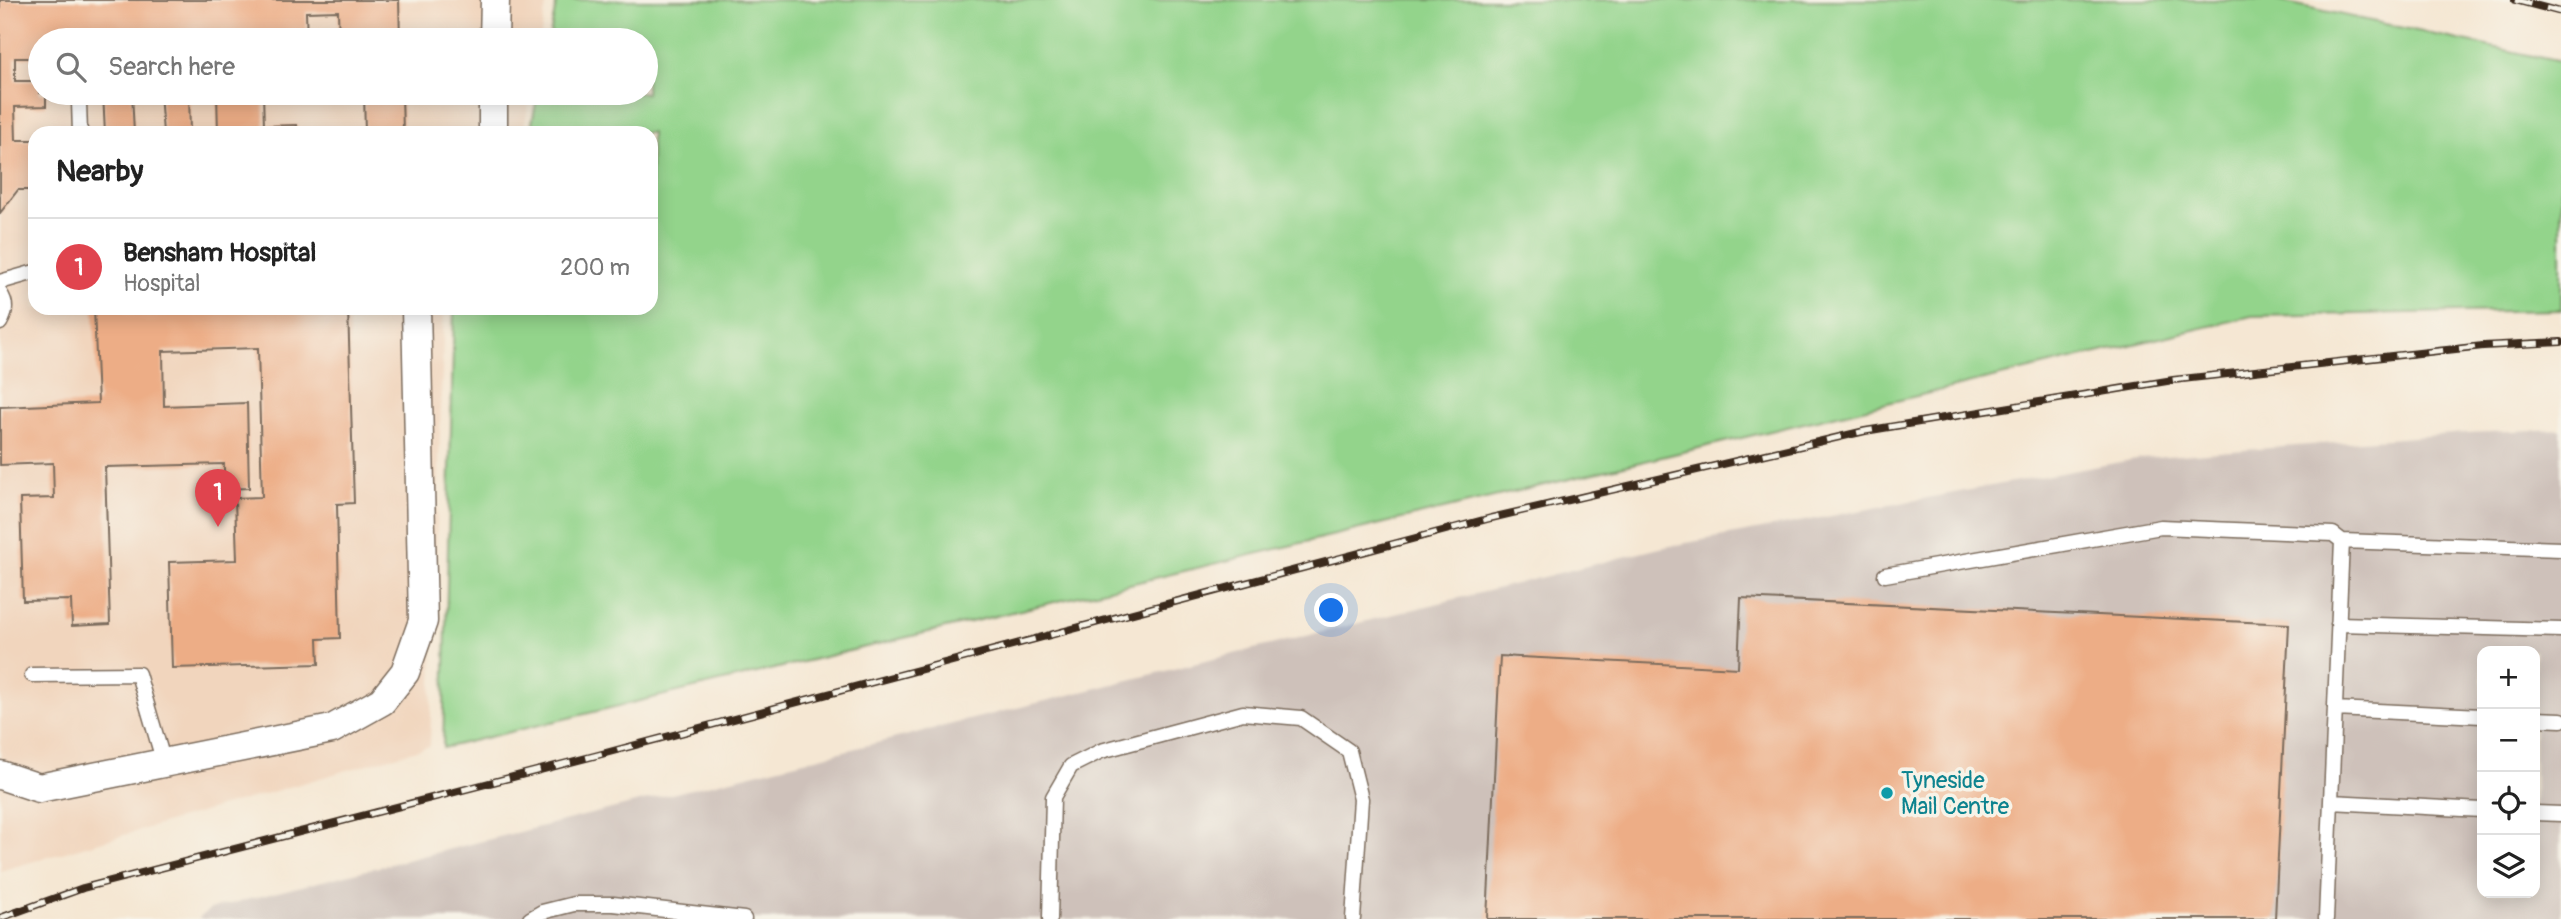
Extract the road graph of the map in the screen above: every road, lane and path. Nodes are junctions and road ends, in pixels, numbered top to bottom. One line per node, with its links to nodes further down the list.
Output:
1 (495, 0): 2 (street)
2 (494, 28)
3 (79, 105): 5 (lane)
4 (493, 105): 6 (street)
5 (80, 126)
6 (492, 126)
7 (28, 274): 8 (lane)
8 (0, 282)
9 (0, 293): 11 (lane)
10 (416, 315): 22 (street)
11 (0, 323)
12 (2342, 541): 13 (lane); 14 (lane); 15 (lane)
13 (2561, 549)
14 (1885, 575)
15 (2338, 624): 16 (lane); 18 (lane)
16 (2561, 630)
17 (32, 675): 22 (lane)
18 (2335, 709): 19 (lane); 24 (lane)
19 (2477, 716)
20 (2540, 719): 21 (lane)
21 (2561, 720)
22 (164, 763): 23 (street)
23 (0, 775)
24 (2331, 802): 25 (lane); 32 (lane)
25 (2477, 810)
26 (2540, 813): 27 (lane)
27 (2561, 814)
28 (530, 919): 29 (lane)
29 (744, 919)
30 (1050, 919): 31 (lane)
31 (1353, 919)
32 (2326, 919)

